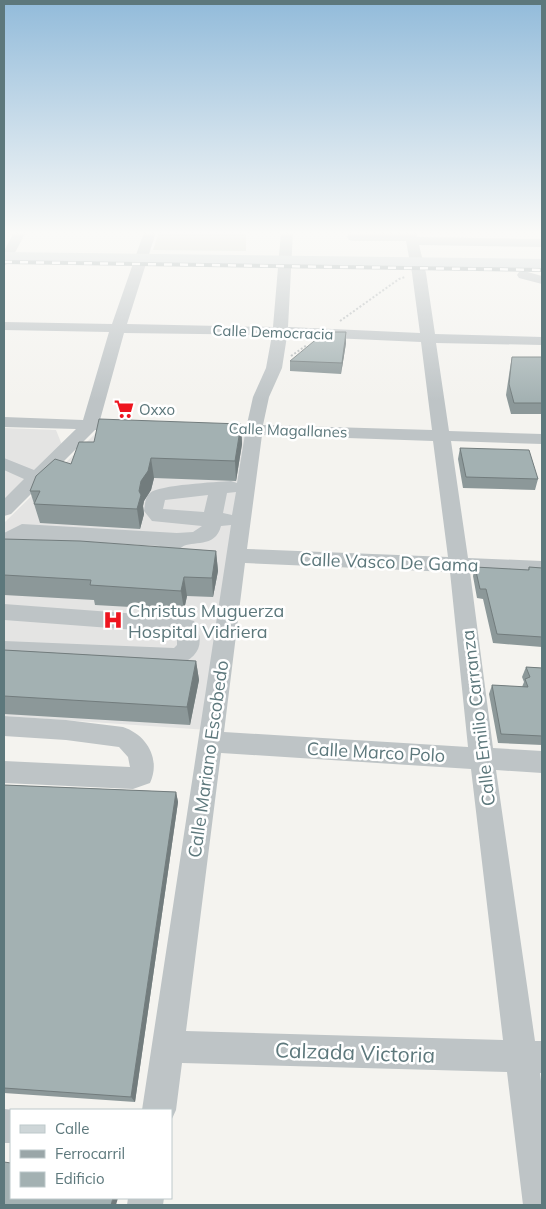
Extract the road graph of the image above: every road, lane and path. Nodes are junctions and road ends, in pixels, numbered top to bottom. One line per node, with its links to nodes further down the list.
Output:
1 (131, 288): 6 (street)
2 (283, 288): 7 (street, Calle Mariano Escobedo)
3 (386, 288): 8 (path)
4 (422, 288): 9 (street, Calle Emilio Carranza)
5 (4, 326): 6 (street, Calle Democracia)
6 (118, 328): 7 (street, Calle Democracia); 13 (street)
7 (280, 331): 8 (street, Calle Democracia); 11 (street, Calle Mariano Escobedo)
8 (324, 333): 9 (street, Calle Democracia); 11 (path)
9 (427, 338): 10 (street, Calle Democracia); 17 (street, Calle Emilio Carranza)
10 (542, 341)
11 (274, 368): 16 (street, Calle Mariano Escobedo)
12 (4, 422): 13 (street)
13 (90, 425): 14 (street); 20 (street)
14 (138, 426)
15 (225, 428): 16 (street, Calle Magallanes)
16 (254, 429): 17 (street, Calle Magallanes); 21 (street, Calle Mariano Escobedo)
17 (440, 436): 18 (street, Calle Magallanes); 28 (street, Calle Emilio Carranza)
18 (542, 438)
19 (4, 463): 20 (street)
20 (37, 478): 23 (street)
21 (246, 487): 22 (street); 25 (street, Calle Mariano Escobedo)
22 (218, 489): 24 (street); 24 (street)
23 (4, 510)
24 (213, 519): 25 (street); 26 (street)
25 (242, 519): 27 (street, Calle Mariano Escobedo)
26 (177, 540): 26 (street)
27 (236, 556): 28 (street, Calle Vasco De Gama); 33 (street, Calle Mariano Escobedo)
28 (459, 565): 29 (street, Calle Vasco De Gama); 34 (street, Calle Emilio Carranza)
29 (542, 568)
30 (4, 612): 31 (street)
31 (4, 650)
32 (4, 726): 36 (street)
33 (210, 742): 34 (street, Calle Marco Polo); 37 (street, Calle Mariano Escobedo)
34 (482, 758): 35 (street, Calle Marco Polo); 38 (street, Calle Emilio Carranza)
35 (542, 762)
36 (4, 772)
37 (168, 1046): 38 (street, Calzada Victoria); 39 (street, Calle Mariano Escobedo)
38 (532, 1056): 40 (street, Calle Emilio Carranza)
39 (158, 1109)
40 (541, 1205)

